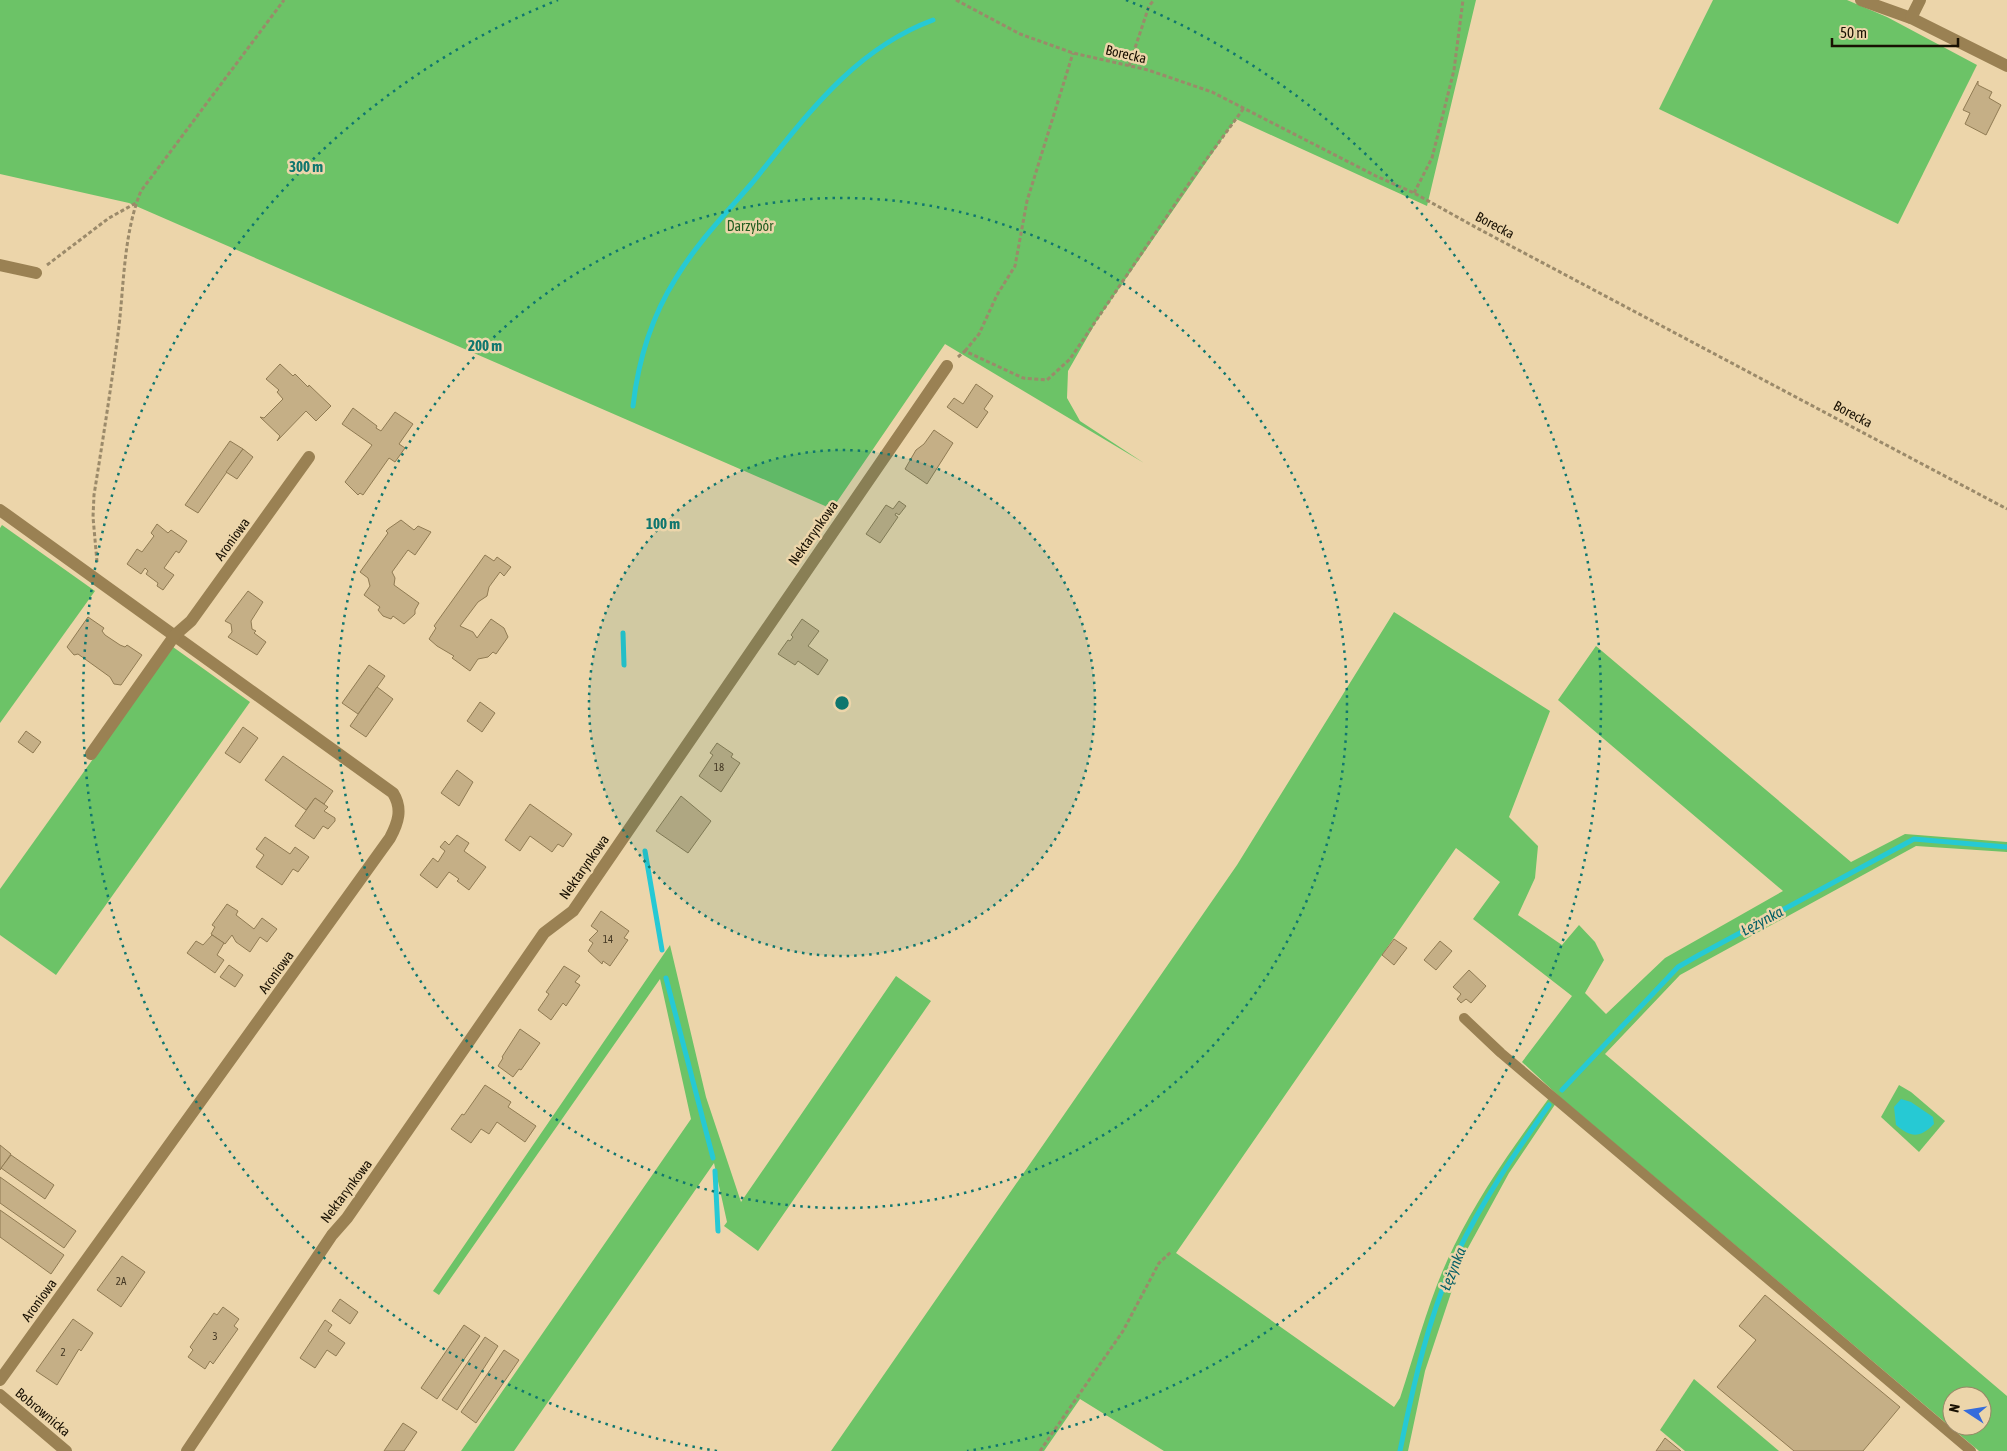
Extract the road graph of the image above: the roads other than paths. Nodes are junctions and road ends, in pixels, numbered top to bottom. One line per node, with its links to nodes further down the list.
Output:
1 (1861, 0): 3 (street)
2 (1920, 0): 3 (street)
3 (1911, 18): 4 (street)
4 (2007, 66)
5 (0, 265): 6 (street)
6 (36, 272)
7 (947, 366): 16 (street, Nektarynkowa)
8 (309, 457): 10 (street, Aroniowa)
9 (0, 510): 10 (street, Aroniowa)
10 (176, 635): 11 (street, Aroniowa); 13 (street, Aroniowa)
11 (91, 754)
12 (1464, 1018): 17 (lane)
13 (0, 1380)
14 (0, 1396): 15 (street, Bobrownicka)
15 (66, 1451)
16 (187, 1451)
17 (1971, 1451)

